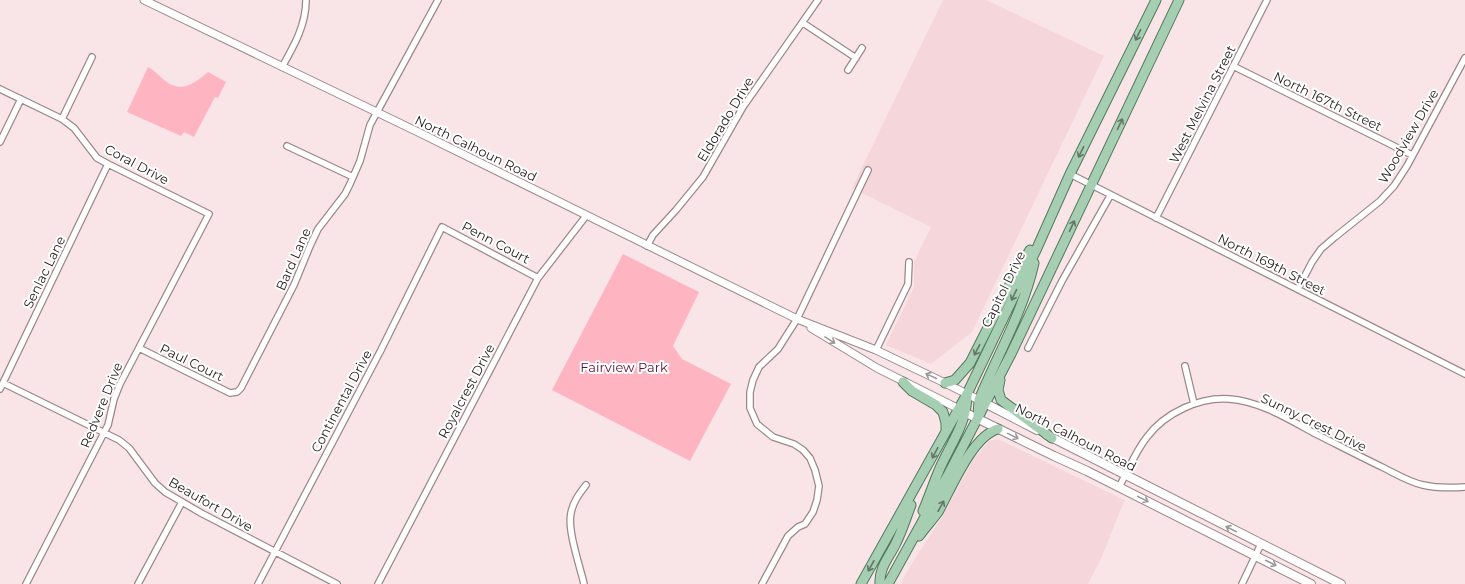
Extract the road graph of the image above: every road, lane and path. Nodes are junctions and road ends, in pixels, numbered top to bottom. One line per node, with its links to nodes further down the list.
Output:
1 (144, 0): 14 (street, North Calhoun Road)
2 (306, 0): 14 (street)
3 (438, 0): 18 (street, Bard Lane)
4 (818, 0): 8 (street, Eldorado Drive)
5 (1156, 0): 25 (main road, Capitol Drive, one-way to 25)
6 (1179, 0): 27 (main road, one-way to 6)
7 (1268, 0): 13 (street, West Melvina Street)
8 (803, 23): 11 (street); 34 (street, Eldorado Drive)
9 (862, 48): 11 (street)
10 (92, 57): 19 (street)
11 (856, 58): 15 (street)
12 (1465, 58): 22 (street, Woodview Drive)
13 (1233, 66): 22 (street, North 167th Street); 32 (street, West Melvina Street)
14 (282, 67): 18 (street, North Calhoun Road)
15 (848, 70)
16 (0, 90): 17 (street, Coral Drive)
17 (20, 99): 19 (street, Coral Drive); 20 (street)
18 (377, 113): 26 (street, Bard Lane); 31 (street, North Calhoun Road)
19 (62, 119): 23 (street, Coral Drive)
20 (0, 142)
21 (287, 146): 26 (street)
22 (1412, 155): 38 (street, Woodview Drive)
23 (108, 164): 30 (street, Coral Drive); 48 (street, Senlac Lane)
24 (868, 170): 39 (street)
25 (1070, 174): 27 (street, North 169th Street); 29 (main road, Capitol Drive)
26 (353, 177): 50 (street, Bard Lane)
27 (1091, 185): 28 (street, North 169th Street); 44 (main road, one-way to 27)
28 (1110, 196): 32 (street, North 169th Street); 41 (street)
29 (1056, 205): 35 (main road, Capitol Drive); 47 (main road, one-way to 47)
30 (209, 214): 40 (street, Redvere Drive)
31 (586, 216): 34 (street, North Calhoun Road); 37 (street, Royalcrest Drive)
32 (1156, 218): 38 (street, North 169th Street)
33 (442, 226): 37 (street, Penn Court); 68 (street, Continental Drive)
34 (647, 246): 39 (street, North Calhoun Road)
35 (1037, 248): 51 (main road, Capitol Drive, one-way to 51); 52 (main road)
36 (909, 262): 42 (street)
37 (538, 278): 75 (street, Royalcrest Drive)
38 (1298, 289): 45 (street, North 169th Street)
39 (797, 319): 42 (street, North Calhoun Road); 46 (street, North Calhoun Road, one-way to 46); 77 (street)
40 (139, 348): 50 (street, Paul Court); 57 (street, Redvere Drive)
41 (1028, 348)
42 (876, 350): 47 (street, North Calhoun Road, one-way to 42)
43 (1185, 366): 53 (street)
44 (1001, 373): 52 (main road); 59 (main road)
45 (1465, 374)
46 (903, 382): 54 (street, North Calhoun Road); 58 (main road)
47 (945, 382): 51 (street, North Calhoun Road)
48 (3, 383): 49 (street, Senlac Lane); 57 (street, Beaufort Drive)
49 (0, 389)
50 (237, 392)
51 (967, 394): 52 (street, North Calhoun Road); 54 (main road)
52 (982, 402): 55 (main road); 59 (main road, North Calhoun Road)
53 (1194, 404): 60 (street, Sunny Crest Drive); 64 (street, Sunny Crest Drive)
54 (962, 411): 55 (main road, North Calhoun Road); 58 (main road); 66 (main road)
55 (978, 418): 56 (main road, North Calhoun Road); 66 (main road)
56 (998, 429): 63 (main road, North Calhoun Road, one-way to 63); 70 (main road, one-way to 56)
57 (105, 432): 65 (street, Beaufort Drive); 71 (street, Redvere Drive)
58 (946, 432): 62 (main road, one-way to 62)
59 (1052, 438): 60 (main road, North Calhoun Road)
60 (1125, 476): 63 (street, Sunny Crest Drive); 67 (main road, North Calhoun Road, one-way to 60)
61 (586, 486): 76 (street)
62 (916, 486): 78 (main road, one-way to 78); 79 (main road)
63 (1119, 487): 69 (main road, North Calhoun Road, one-way to 69)
64 (1465, 487)
65 (182, 502): 68 (street, Beaufort Drive); 72 (street)
66 (913, 538): 70 (main road)
67 (1261, 544): 69 (street); 83 (main road, North Calhoun Road)
68 (275, 551): 73 (street, Continental Drive); 74 (street, Beaufort Drive)
69 (1256, 555): 81 (street); 82 (main road, North Calhoun Road, one-way to 82)
70 (901, 560): 80 (main road)
71 (26, 584)
72 (138, 584)
73 (258, 584)
74 (337, 584)
75 (378, 584)
76 (584, 584)
77 (762, 584)
78 (861, 584)
79 (880, 584)
80 (888, 584)
81 (1242, 584)
82 (1311, 584)
83 (1341, 584)

